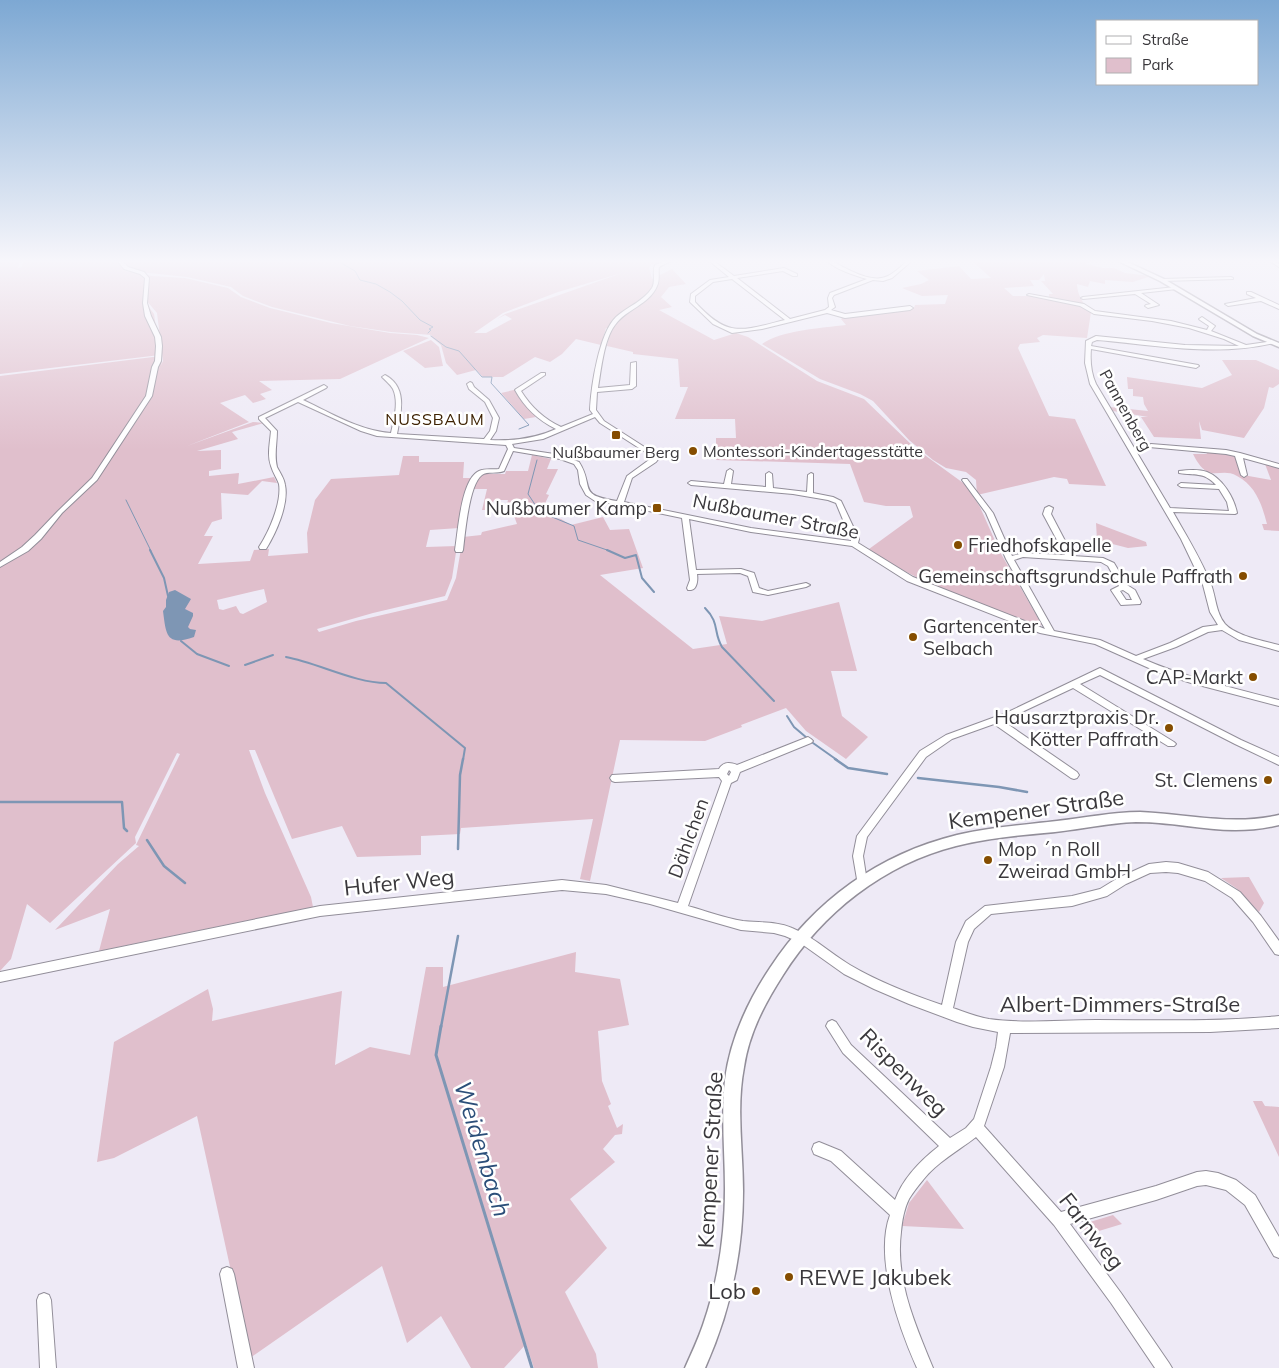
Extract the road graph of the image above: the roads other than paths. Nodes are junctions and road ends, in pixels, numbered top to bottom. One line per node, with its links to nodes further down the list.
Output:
1 (152, 323): 49 (street)
2 (612, 323): 18 (street)
3 (714, 323): 4 (street)
4 (775, 323)
5 (1175, 323): 8 (street)
6 (1207, 323): 8 (street)
7 (1235, 323): 9 (main road)
8 (1209, 330): 10 (street)
9 (1276, 343): 10 (street, Pannenberg)
10 (1244, 346): 11 (street, Pannenberg)
11 (1088, 347): 13 (street); 42 (street, Pannenberg)
12 (634, 363): 18 (street)
13 (1196, 366)
14 (543, 374): 21 (street)
15 (385, 377): 22 (street)
16 (470, 384): 23 (street)
17 (324, 387): 19 (street)
18 (596, 390): 20 (street)
19 (300, 400): 22 (street); 45 (street)
20 (596, 415): 21 (street); 40 (street)
21 (562, 430): 24 (street)
22 (394, 435): 23 (street)
23 (486, 441): 24 (street)
24 (510, 446): 40 (street, Nußbaumer Straße); 46 (street)
25 (1151, 446): 26 (street)
26 (1238, 454): 27 (street); 32 (street)
27 (1279, 466)
28 (730, 471): 36 (street)
29 (1182, 472): 37 (street)
30 (769, 474): 38 (street)
31 (811, 475): 39 (street)
32 (1244, 475)
33 (965, 480): 48 (street)
34 (691, 483): 36 (street)
35 (1180, 485): 37 (street)
36 (727, 486): 38 (street)
37 (1220, 487): 42 (street)
38 (770, 490): 39 (street)
39 (810, 494): 44 (street)
40 (620, 503): 43 (street, Nußbaumer Straße)
41 (1049, 508): 47 (street)
42 (1168, 510): 54 (street, Pannenberg)
43 (685, 517): 44 (street, Nußbaumer Straße); 50 (street)
44 (854, 544): 55 (street, Nußbaumer Straße)
45 (263, 546)
46 (458, 550)
47 (1070, 558): 48 (street); 52 (street)
48 (1010, 559): 55 (street)
49 (0, 565)
50 (693, 572): 51 (street); 53 (street)
51 (806, 585)
52 (1124, 586)
53 (691, 588)
54 (1223, 627): 56 (street); 57 (street)
55 (1051, 632): 57 (street, Nußbaumer Straße)
56 (1279, 648)
57 (1135, 659): 59 (street, Nußbaumer Straße)
58 (1073, 684): 60 (street); 62 (street); 63 (street)
59 (1279, 703)
60 (995, 720): 64 (street); 68 (street)
61 (808, 742): 65 (street, Dählchen)
62 (1171, 744)
63 (1279, 761)
64 (1074, 775)
65 (724, 776): 66 (street, Dählchen); 69 (street, Dählchen)
66 (615, 778)
67 (1279, 820): 68 (main road, Kempener Straße)
68 (862, 882): 70 (main road, Kempener Straße)
69 (681, 909): 70 (street, Hufer Weg); 72 (street, Hufer Weg)
70 (800, 938): 73 (street, Albert-Dimmers-Straße); 87 (main road, Kempener Straße)
71 (1279, 950): 73 (street)
72 (1, 978)
73 (946, 1011): 76 (street, Albert-Dimmers-Straße)
74 (1279, 1022): 76 (street, Albert-Dimmers-Straße)
75 (832, 1026): 78 (street, Rispenweg)
76 (1004, 1026): 77 (street)
77 (976, 1127): 78 (street); 81 (street, Farnweg)
78 (950, 1146): 80 (street)
79 (819, 1149): 80 (street)
80 (896, 1211): 88 (street)
81 (1059, 1220): 82 (street); 89 (street, Farnweg)
82 (1279, 1251)
83 (227, 1274): 86 (street)
84 (44, 1300): 85 (street)
85 (48, 1368)
86 (246, 1368)
87 (695, 1368)
88 (925, 1368)
89 (1164, 1368)

